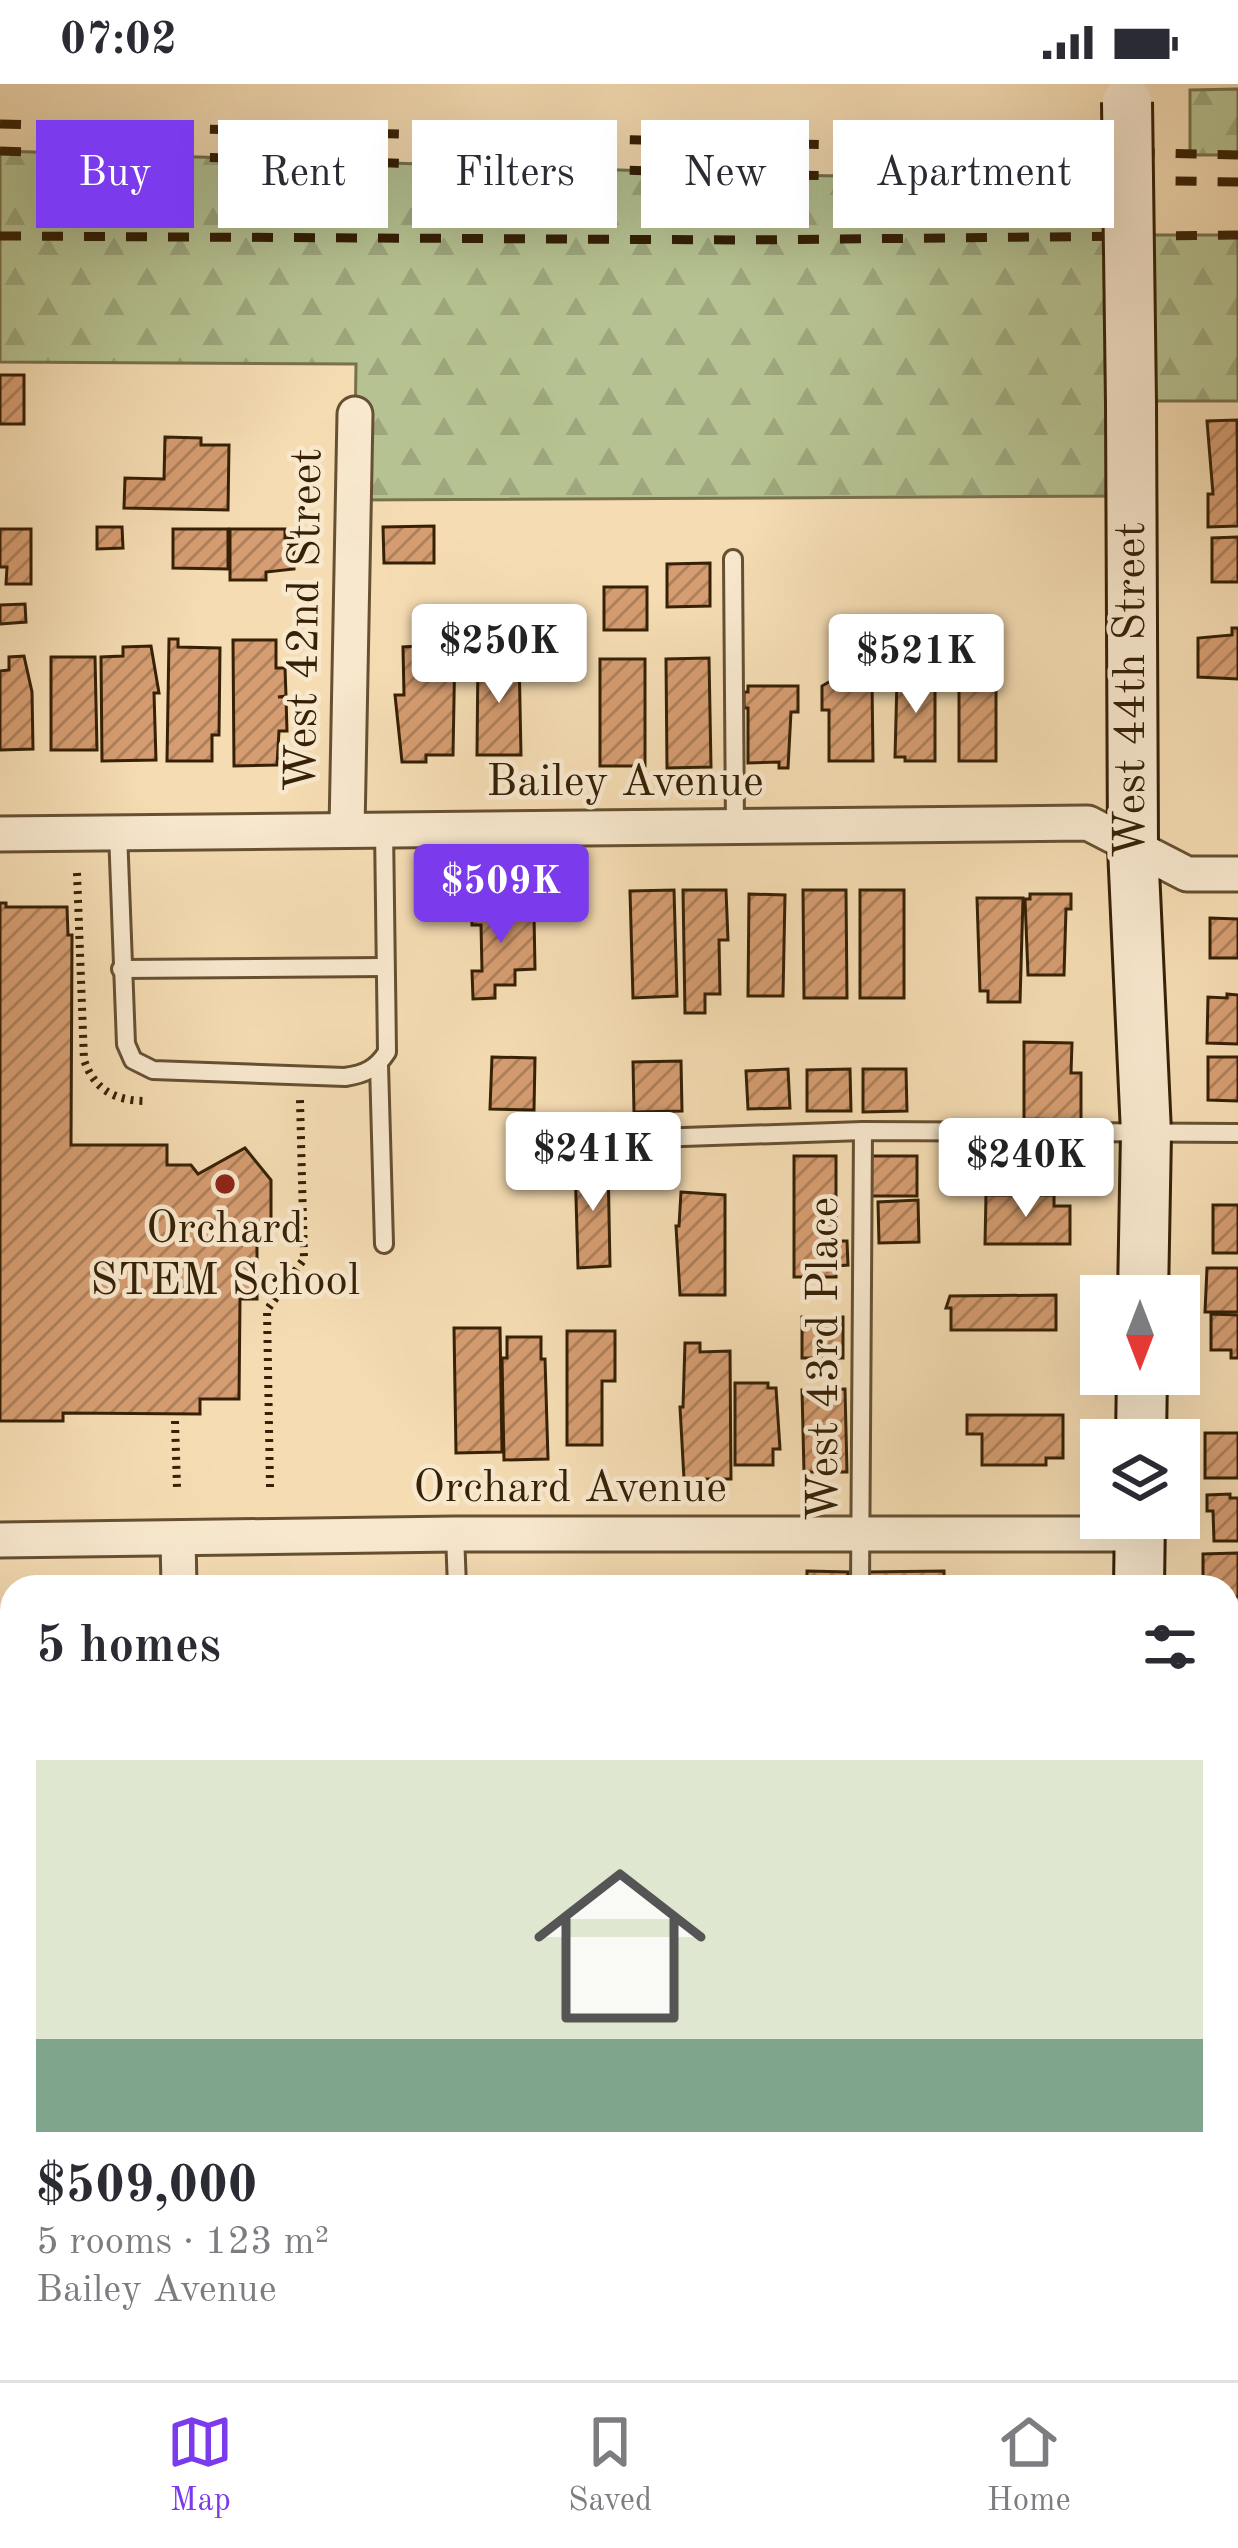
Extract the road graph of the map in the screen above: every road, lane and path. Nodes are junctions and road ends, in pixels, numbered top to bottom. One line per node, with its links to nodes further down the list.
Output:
1 (1127, 93): 9 (street, West 44th Street, bridge)
2 (355, 414): 5 (street, West 42nd Street)
3 (733, 559): 4 (lane)
4 (735, 827): 6 (street, Bailey Avenue); 9 (street, Bailey Avenue)
5 (347, 829): 6 (street, Bailey Avenue); 7 (street, Bailey Avenue)
6 (384, 829): 12 (lane)
7 (118, 832): 8 (street, Bailey Avenue); 13 (lane)
8 (0, 834)
9 (1132, 848): 11 (street, Bailey Avenue); 18 (street, West 44th Street)
10 (77, 873): 16 (path)
11 (1238, 874)
12 (385, 967): 13 (lane); 14 (lane)
13 (122, 969): 14 (lane)
14 (379, 1065): 21 (lane)
15 (280, 1100): 24 (path)
16 (153, 1101)
17 (863, 1131): 18 (lane); 20 (lane); 28 (lane, West 43rd Place)
18 (1145, 1133): 19 (lane); 22 (street, West 44th Street)
19 (1238, 1133)
20 (536, 1142)
21 (384, 1244)
22 (1143, 1275)
23 (175, 1421): 25 (path)
24 (270, 1487)
25 (177, 1488)
26 (1080, 1528): 28 (street, Orchard Avenue)
27 (455, 1534): 28 (street, Orchard Avenue); 29 (street, Orchard Avenue); 33 (lane)
28 (860, 1534): 34 (lane, West 43rd Place)
29 (178, 1538): 31 (street, Orchard Avenue); 32 (street)
30 (1140, 1539): 35 (street)
31 (0, 1540)
32 (178, 1575)
33 (457, 1575)
34 (860, 1575)
35 (1139, 1575)

